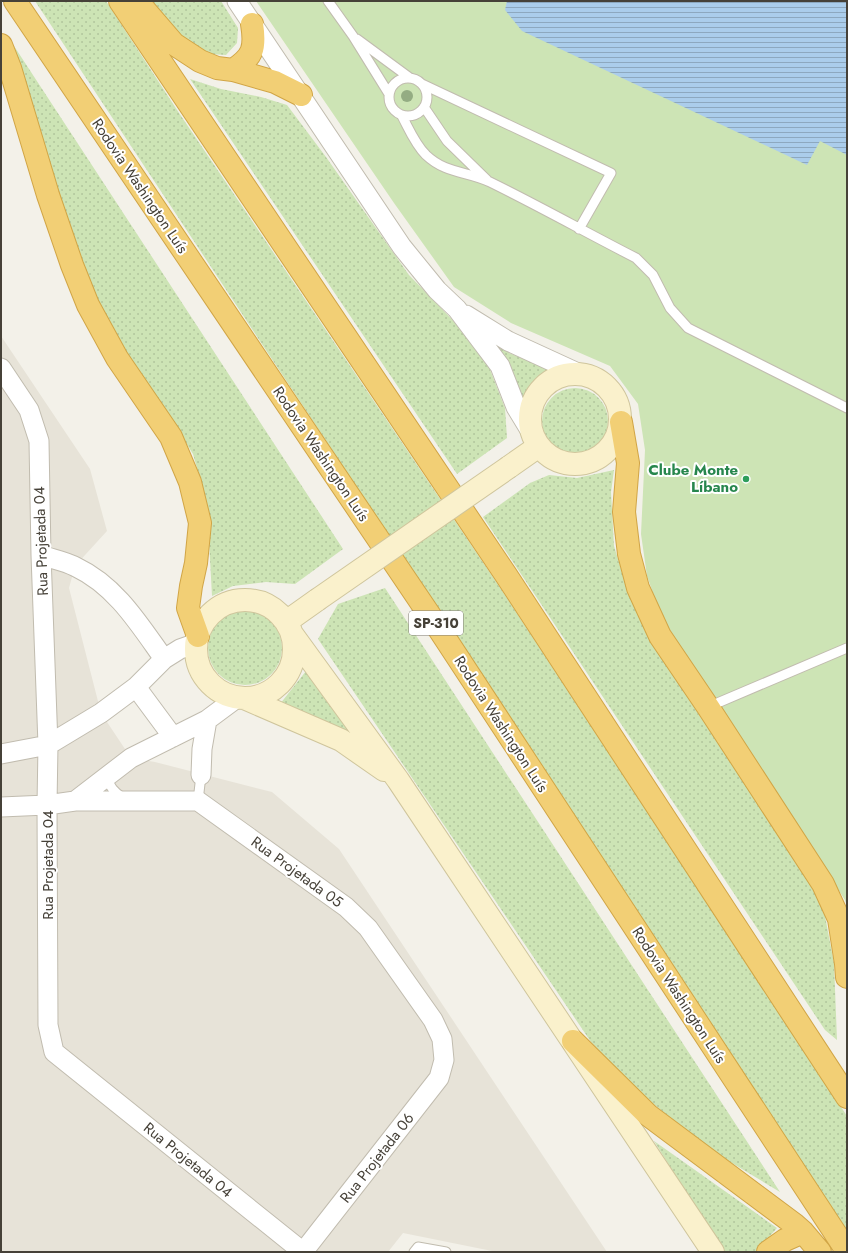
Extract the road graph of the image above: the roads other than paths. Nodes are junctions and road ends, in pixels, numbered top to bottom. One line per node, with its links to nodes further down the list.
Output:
1 (15, 1): 49 (highway, Rodovia Washington Luís / SP-310)
2 (120, 1): 47 (highway)
3 (137, 1): 9 (highway)
4 (237, 1): 6 (street)
5 (328, 1): 7 (lane)
6 (252, 24): 9 (highway); 13 (street)
7 (353, 36): 10 (lane); 12 (lane)
8 (1, 45): 26 (highway)
9 (233, 70): 13 (highway)
10 (410, 78): 11 (lane); 12 (lane)
11 (422, 84): 14 (lane); 17 (lane)
12 (389, 94): 15 (lane)
13 (301, 95): 18 (street)
14 (424, 107): 15 (lane); 16 (lane)
15 (402, 116): 16 (lane)
16 (488, 181): 17 (lane)
17 (579, 229): 21 (lane)
18 (456, 309): 20 (street); 23 (street)
19 (1, 368): 24 (street, Rua Projetada 04)
20 (582, 375): 22 (street); 23 (street)
21 (847, 408)
22 (620, 422): 23 (street); 31 (highway)
23 (536, 440): 25 (street, bridge)
24 (41, 555): 28 (street); 34 (street, Rua Projetada 04)
25 (289, 628): 26 (street); 30 (street); 38 (street)
26 (197, 639): 28 (street); 30 (street)
27 (847, 648): 31 (lane)
28 (164, 659): 29 (street)
29 (136, 687): 33 (street); 34 (street)
30 (241, 698): 32 (street); 38 (street)
31 (708, 707): 44 (highway)
32 (206, 720): 33 (street); 36 (street)
33 (173, 737): 37 (street)
34 (48, 745): 35 (street); 42 (street, Rua Projetada 04)
35 (1, 754)
36 (201, 775): 41 (lane)
37 (106, 777): 39 (street); 40 (lane)
38 (398, 780): 45 (street)
39 (75, 801): 40 (street); 42 (street)
40 (127, 801): 41 (street)
41 (198, 801): 46 (street, Rua Projetada 05)
42 (47, 805): 43 (street); 50 (street, Rua Projetada 04)
43 (1, 807)
44 (847, 977)
45 (573, 1041): 48 (highway); 53 (street)
46 (444, 1060): 50 (street, Rua Projetada 06)
47 (847, 1097)
48 (803, 1232): 54 (highway); 55 (highway)
49 (847, 1251)
50 (303, 1252)
51 (414, 1252): 52 (lane)
52 (446, 1252)
53 (713, 1252)
54 (768, 1252)
55 (820, 1252)

